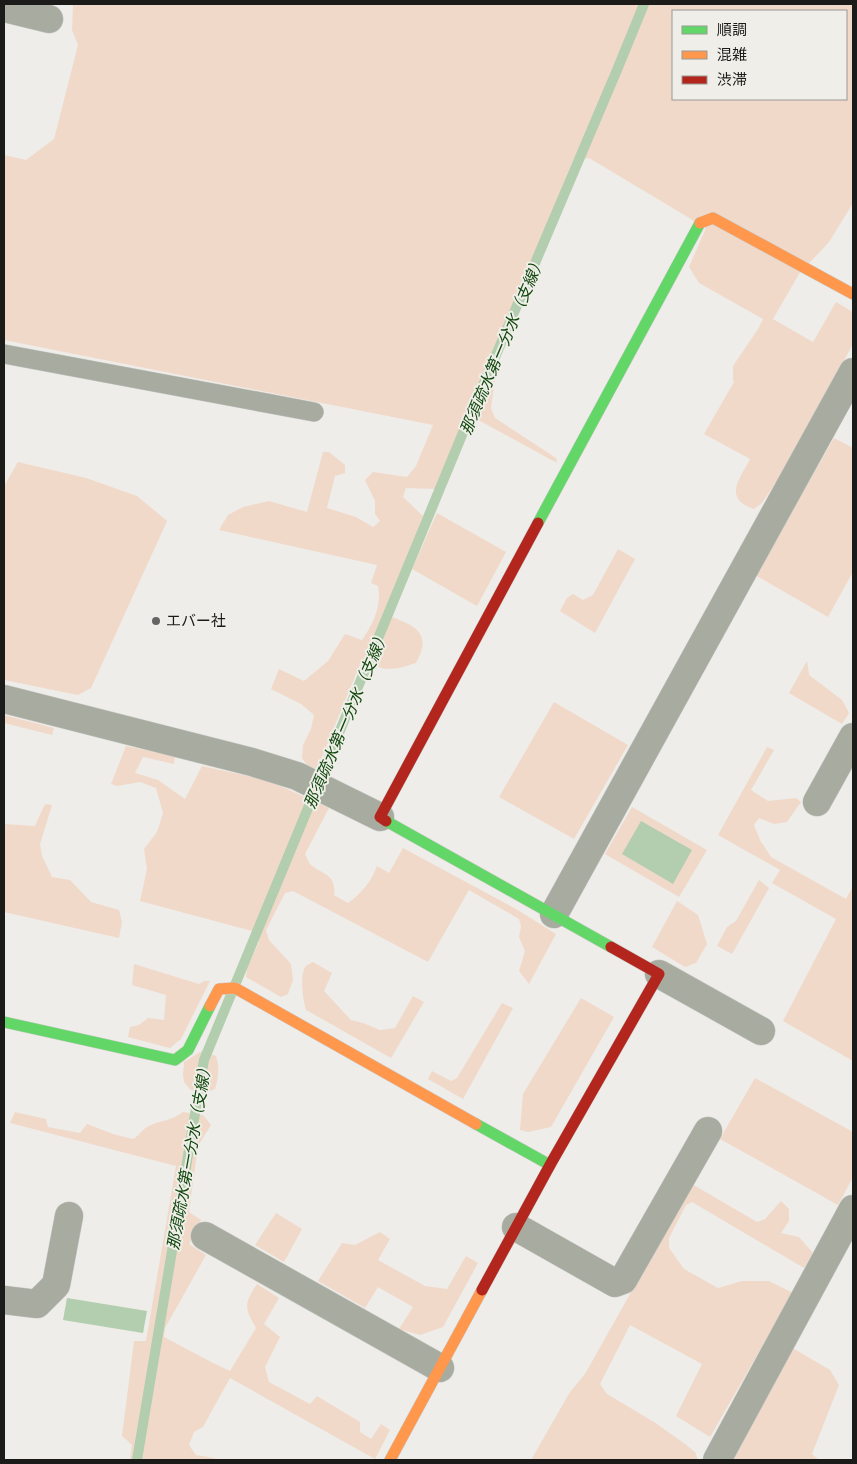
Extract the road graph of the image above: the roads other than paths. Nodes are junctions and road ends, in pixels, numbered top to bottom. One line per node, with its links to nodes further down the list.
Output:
1 (4, 8): 2 (street)
2 (49, 19)
3 (853, 294): 10 (street)
4 (4, 354): 6 (lane)
5 (853, 372): 11 (street)
6 (314, 412)
7 (4, 699): 10 (street)
8 (853, 736): 9 (street)
9 (818, 802)
10 (380, 817): 11 (street)
11 (554, 914): 12 (street)
12 (659, 974): 14 (street); 16 (street)
13 (4, 1022): 16 (street)
14 (761, 1031)
15 (708, 1131): 19 (street)
16 (550, 1165): 19 (street)
17 (853, 1209): 24 (street)
18 (69, 1216): 21 (street)
19 (516, 1227): 22 (street)
20 (205, 1236): 22 (street)
21 (4, 1300)
22 (440, 1368): 23 (street)
23 (390, 1460)
24 (717, 1460)

